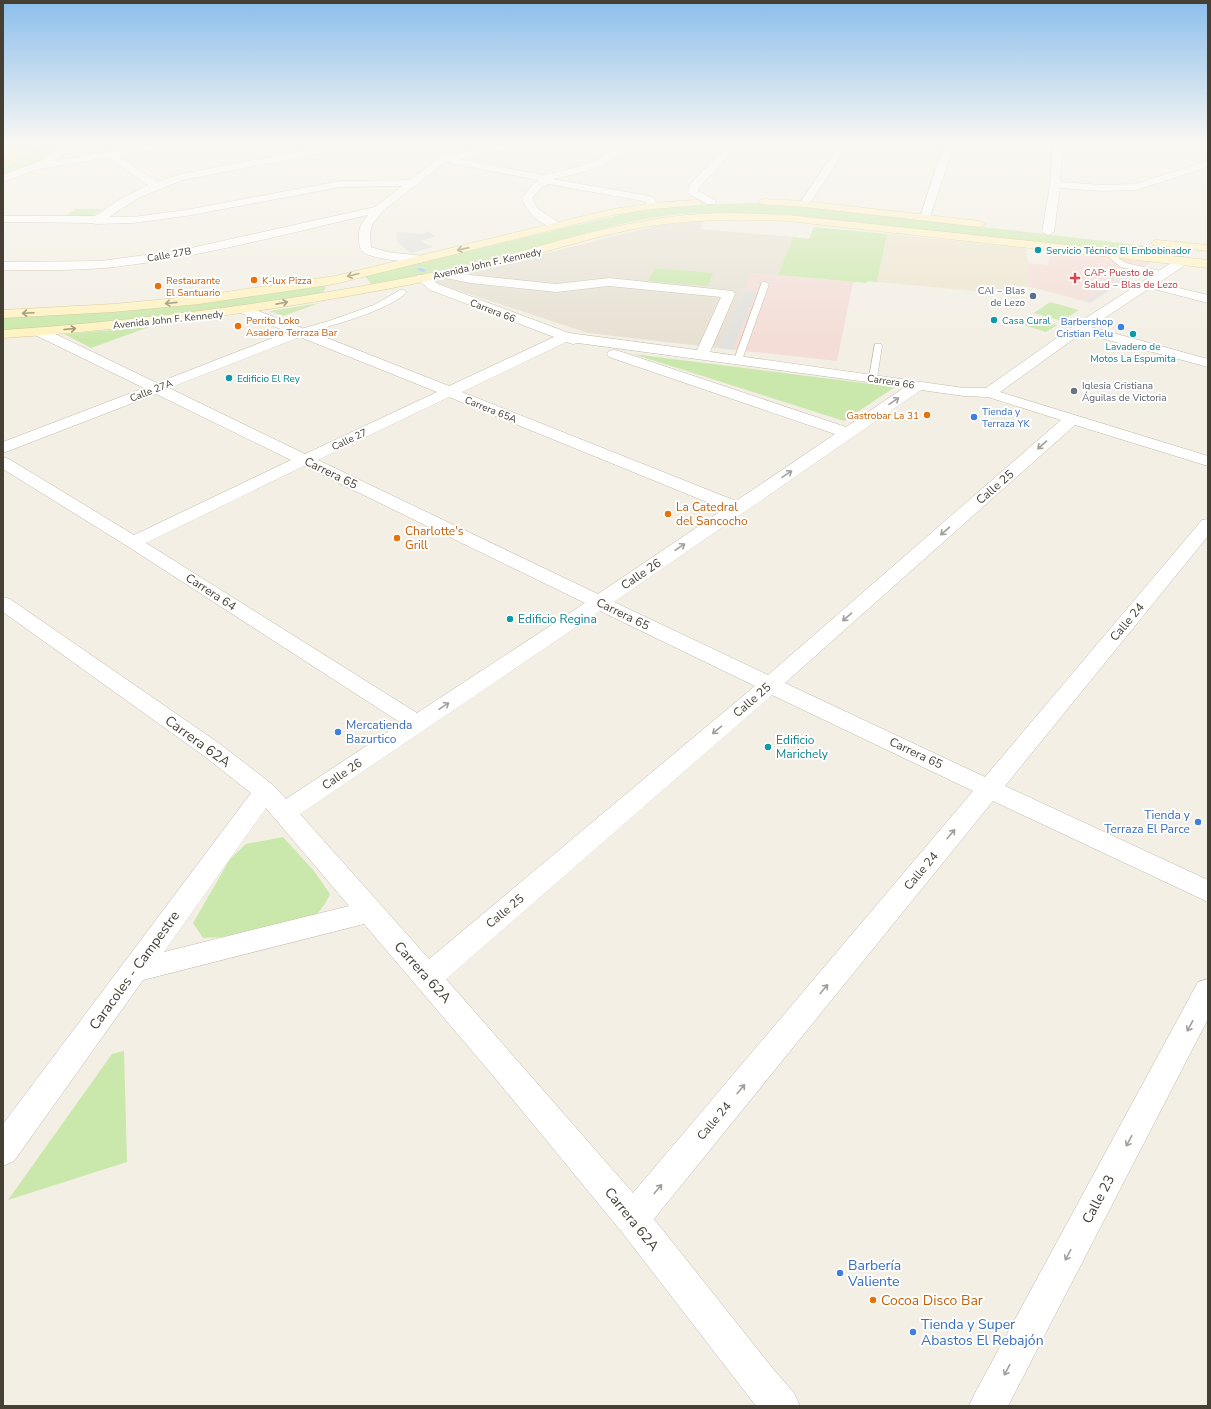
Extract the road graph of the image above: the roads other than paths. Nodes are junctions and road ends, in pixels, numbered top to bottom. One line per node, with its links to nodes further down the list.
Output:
1 (379, 209): 20 (street)
2 (110, 210): 12 (street)
3 (197, 210): 12 (street)
4 (376, 210): 22 (street, Calle 27B)
5 (533, 210): 13 (street)
6 (628, 210): 13 (street, Avenida John F. Kennedy)
7 (858, 210): 10 (street)
8 (927, 210): 10 (street)
9 (1049, 210): 15 (street)
10 (925, 217): 14 (street)
11 (3, 219): 12 (street)
12 (96, 221)
13 (555, 225): 20 (street, Avenida John F. Kennedy, one-way to 20)
14 (994, 225)
15 (1059, 233)
16 (1144, 242): 17 (street)
17 (1207, 248): 19 (street)
18 (1112, 254): 19 (street, Avenida John F. Kennedy); 23 (street, Avenida John F. Kennedy); 24 (lane)
19 (1189, 256): 21 (street, Avenida John F. Kennedy); 24 (street)
20 (419, 259): 26 (street, Avenida John F. Kennedy, one-way to 26)
21 (1208, 264)
22 (3, 266)
23 (444, 274): 25 (street, Avenida John F. Kennedy); 40 (street)
24 (1162, 274): 28 (street)
25 (419, 279): 29 (street, Avenida John F. Kennedy); 38 (street, Carrera 66)
26 (335, 280): 29 (street); 33 (street, Avenida John F. Kennedy, one-way to 33)
27 (765, 284): 41 (lane)
28 (1148, 284): 31 (street); 34 (street)
29 (345, 292): 32 (street, Avenida John F. Kennedy, one-way to 29)
30 (403, 292): 36 (lane)
31 (1208, 299)
32 (246, 310): 35 (street, Avenida John F. Kennedy, one-way to 32); 36 (street, Carrera 65A)
33 (3, 314)
34 (1080, 328): 42 (street); 47 (street)
35 (40, 332): 37 (street, Avenida John F. Kennedy); 45 (street, Carrera 65)
36 (300, 332): 45 (street, Calle 27A); 46 (street, Carrera 65A)
37 (3, 334)
38 (566, 337): 40 (street, Carrera 66); 46 (street, Calle 27); 49 (street, Carrera 66)
39 (878, 346): 43 (lane)
40 (701, 356): 41 (street, Carrera 66)
41 (738, 360): 43 (street, Carrera 66)
42 (1208, 363)
43 (873, 378): 44 (street, Carrera 66)
44 (918, 385): 47 (street, Carrera 66); 49 (street, Calle 26, one-way to 44)
45 (157, 388): 50 (street, Calle 27A); 51 (street, Carrera 65)
46 (451, 392): 51 (street, Calle 27); 54 (street, Carrera 65A)
47 (989, 393): 48 (street, Carrera 66)
48 (1072, 420): 52 (street, Carrera 66); 59 (street, Calle 25, one-way to 59)
49 (847, 433): 54 (street, Calle 26, one-way to 49)
50 (3, 448)
51 (304, 460): 56 (street, Calle 27); 57 (street, Carrera 65)
52 (1208, 461)
53 (3, 462): 56 (street, Carrera 64)
54 (737, 508): 57 (street, Calle 26, one-way to 54)
55 (1208, 524): 61 (street, Calle 24)
56 (133, 542): 60 (street, Carrera 64)
57 (600, 602): 59 (street, Carrera 65); 60 (street, Calle 26, one-way to 57)
58 (3, 603): 62 (street, Carrera 62A)
59 (770, 685): 61 (street, Carrera 65); 67 (street, Calle 25, one-way to 67)
60 (417, 724): 63 (street, Calle 26)
61 (990, 787): 64 (street, Carrera 65); 70 (street, Calle 24, one-way to 61)
62 (265, 791): 63 (street, Carrera 62A); 66 (street, Caracoles - Campestre)
63 (283, 813): 65 (street, Carrera 62A)
64 (1208, 892)
65 (369, 912): 66 (street); 67 (street, Carrera 62A)
66 (133, 971): 69 (street, Caracoles - Campestre)
67 (428, 977): 70 (street, Carrera 62A)
68 (1208, 991): 72 (street, Calle 23, one-way to 72)
69 (3, 1150)
70 (633, 1219): 71 (street, Carrera 62A)
71 (781, 1406)
72 (988, 1406)

